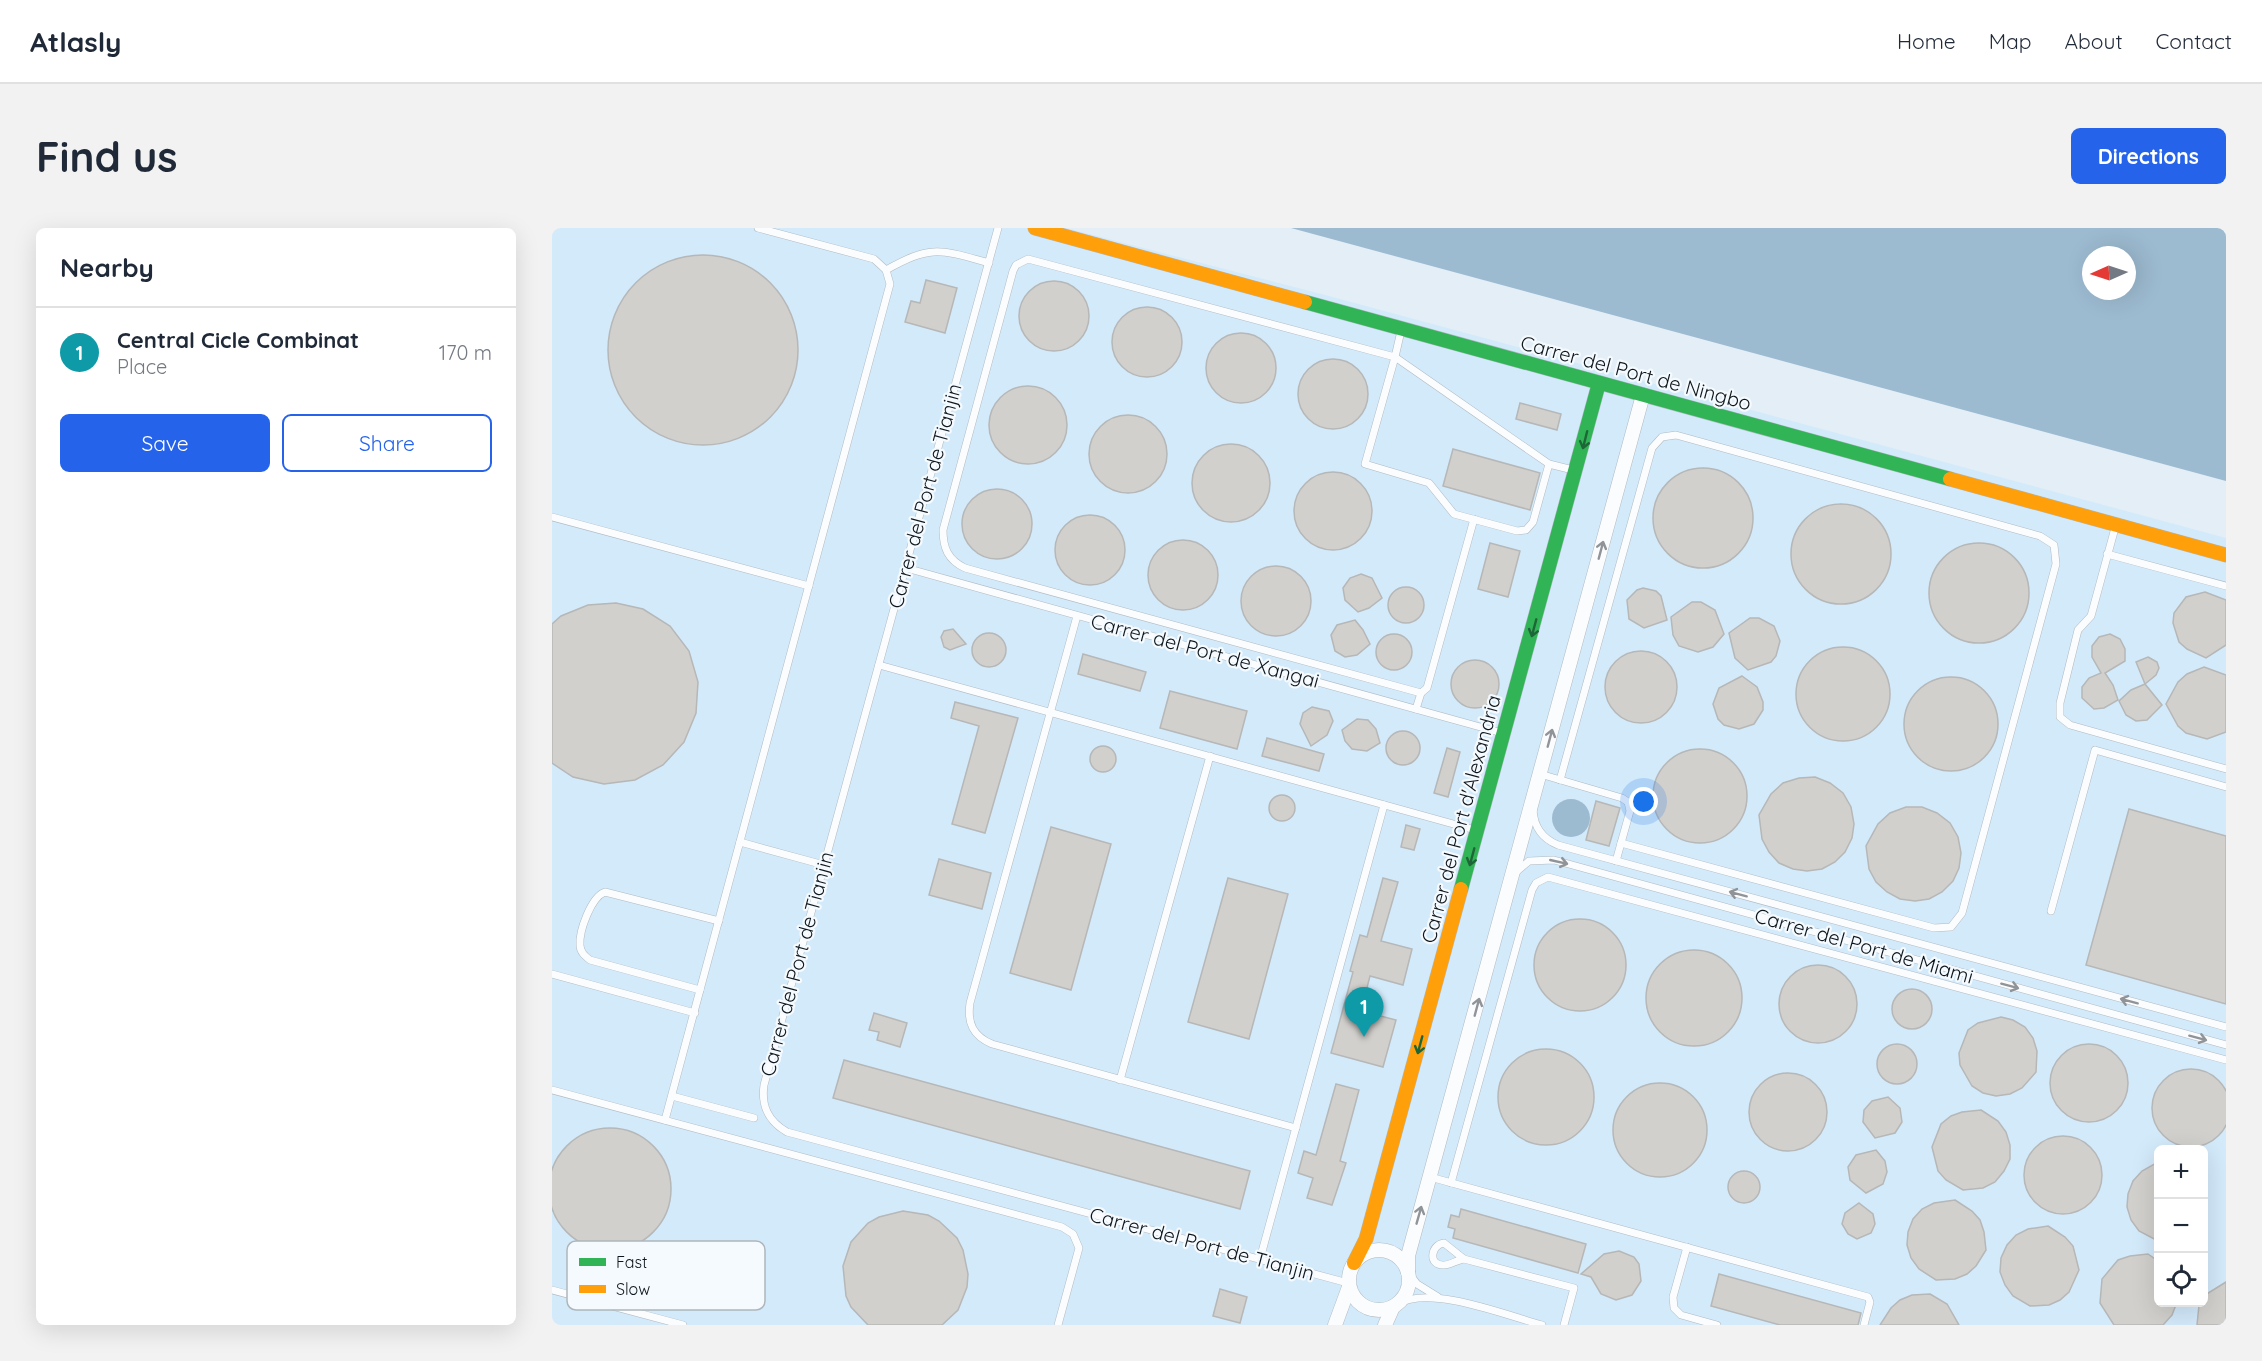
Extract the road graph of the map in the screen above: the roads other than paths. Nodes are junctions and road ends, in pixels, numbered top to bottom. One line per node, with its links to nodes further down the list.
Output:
1 (758, 228): 5 (lane)
2 (998, 228): 4 (lane, Carrer del Port de Tianjin)
3 (1035, 228): 6 (street, Carrer del Port de Ningbo)
4 (988, 263): 5 (lane); 17 (lane, Carrer del Port de Tianjin)
5 (886, 270): 18 (lane)
6 (1401, 329): 7 (lane); 8 (street, Carrer del Port de Ningbo)
7 (1395, 357): 10 (lane); 13 (lane); 22 (lane)
8 (1599, 383): 9 (street, Carrer del Port de Ningbo); 11 (street, Carrer del Port d'Alexandria, one-way to 11)
9 (1644, 395): 14 (street, Carrer del Port de Ningbo); 28 (street, one-way to 9)
10 (1549, 464): 11 (lane); 13 (lane)
11 (1577, 471): 25 (street, Carrer del Port d'Alexandria, one-way to 25)
12 (552, 517): 18 (lane)
13 (1474, 519): 22 (lane)
14 (2115, 525): 15 (lane); 16 (street, Carrer del Port de Ningbo)
15 (2107, 554): 19 (lane); 27 (lane)
16 (2226, 555)
17 (906, 568): 20 (lane, Carrer del Port de Xangai); 21 (lane, Carrer del Port de Tianjin)
18 (809, 586): 34 (lane)
19 (2226, 586)
20 (1077, 616): 23 (lane, Carrer del Port de Xangai); 24 (lane)
21 (879, 665): 24 (lane); 37 (lane, Carrer del Port de Tianjin)
22 (1421, 693): 23 (lane)
23 (1416, 709): 25 (lane, Carrer del Port de Xangai)
24 (1050, 712): 26 (lane); 47 (lane)
25 (1505, 734): 33 (street, Carrer del Port d'Alexandria)
26 (1210, 756): 32 (lane); 47 (lane)
27 (2226, 769)
28 (1540, 774): 29 (lane); 31 (street)
29 (1560, 780): 35 (lane); 35 (lane)
30 (2226, 787): 39 (lane)
31 (1532, 803): 36 (lane, Carrer del Port de Miami); 38 (street)
32 (1384, 805): 33 (lane); 52 (lane)
33 (1479, 831): 58 (street, Carrer del Port d'Alexandria, one-way to 58)
34 (740, 842): 37 (lane); 40 (lane)
35 (1621, 843): 36 (lane)
36 (1616, 861): 44 (lane, Carrer del Port de Miami, one-way to 36)
37 (824, 865): 56 (lane, Carrer del Port de Tianjin)
38 (1510, 882): 45 (lane, Carrer del Port de Miami, one-way to 45); 53 (street, one-way to 38)
39 (2051, 911)
40 (719, 921): 42 (lane); 42 (lane)
41 (552, 974): 43 (lane)
42 (700, 990): 43 (lane)
43 (695, 1013): 49 (lane)
44 (2226, 1028)
45 (2226, 1045)
46 (2226, 1060): 54 (lane)
47 (1120, 1080): 52 (lane)
48 (552, 1090): 51 (lane)
49 (672, 1095): 50 (lane); 51 (lane)
50 (754, 1118)
51 (665, 1120): 67 (lane)
52 (1296, 1128): 56 (lane)
53 (1430, 1177): 54 (lane); 59 (street, one-way to 53)
54 (1451, 1183): 55 (lane)
55 (1687, 1247): 72 (lane); 73 (lane)
56 (1260, 1259): 60 (lane, Carrer del Port de Tianjin)
57 (1464, 1259): 71 (lane)
58 (1354, 1263): 59 (street); 60 (street)
59 (1408, 1272): 63 (lane); 64 (street)
60 (1349, 1285): 64 (street); 68 (street)
61 (552, 1290): 62 (lane)
62 (567, 1294)
63 (1438, 1297): 64 (lane); 70 (lane)
64 (1395, 1306): 69 (street)
65 (627, 1310): 66 (lane)
66 (683, 1325)
67 (1058, 1325)
68 (1335, 1325)
69 (1385, 1325)
70 (1542, 1325)
71 (1564, 1325)
72 (1717, 1325)
73 (1864, 1325)

